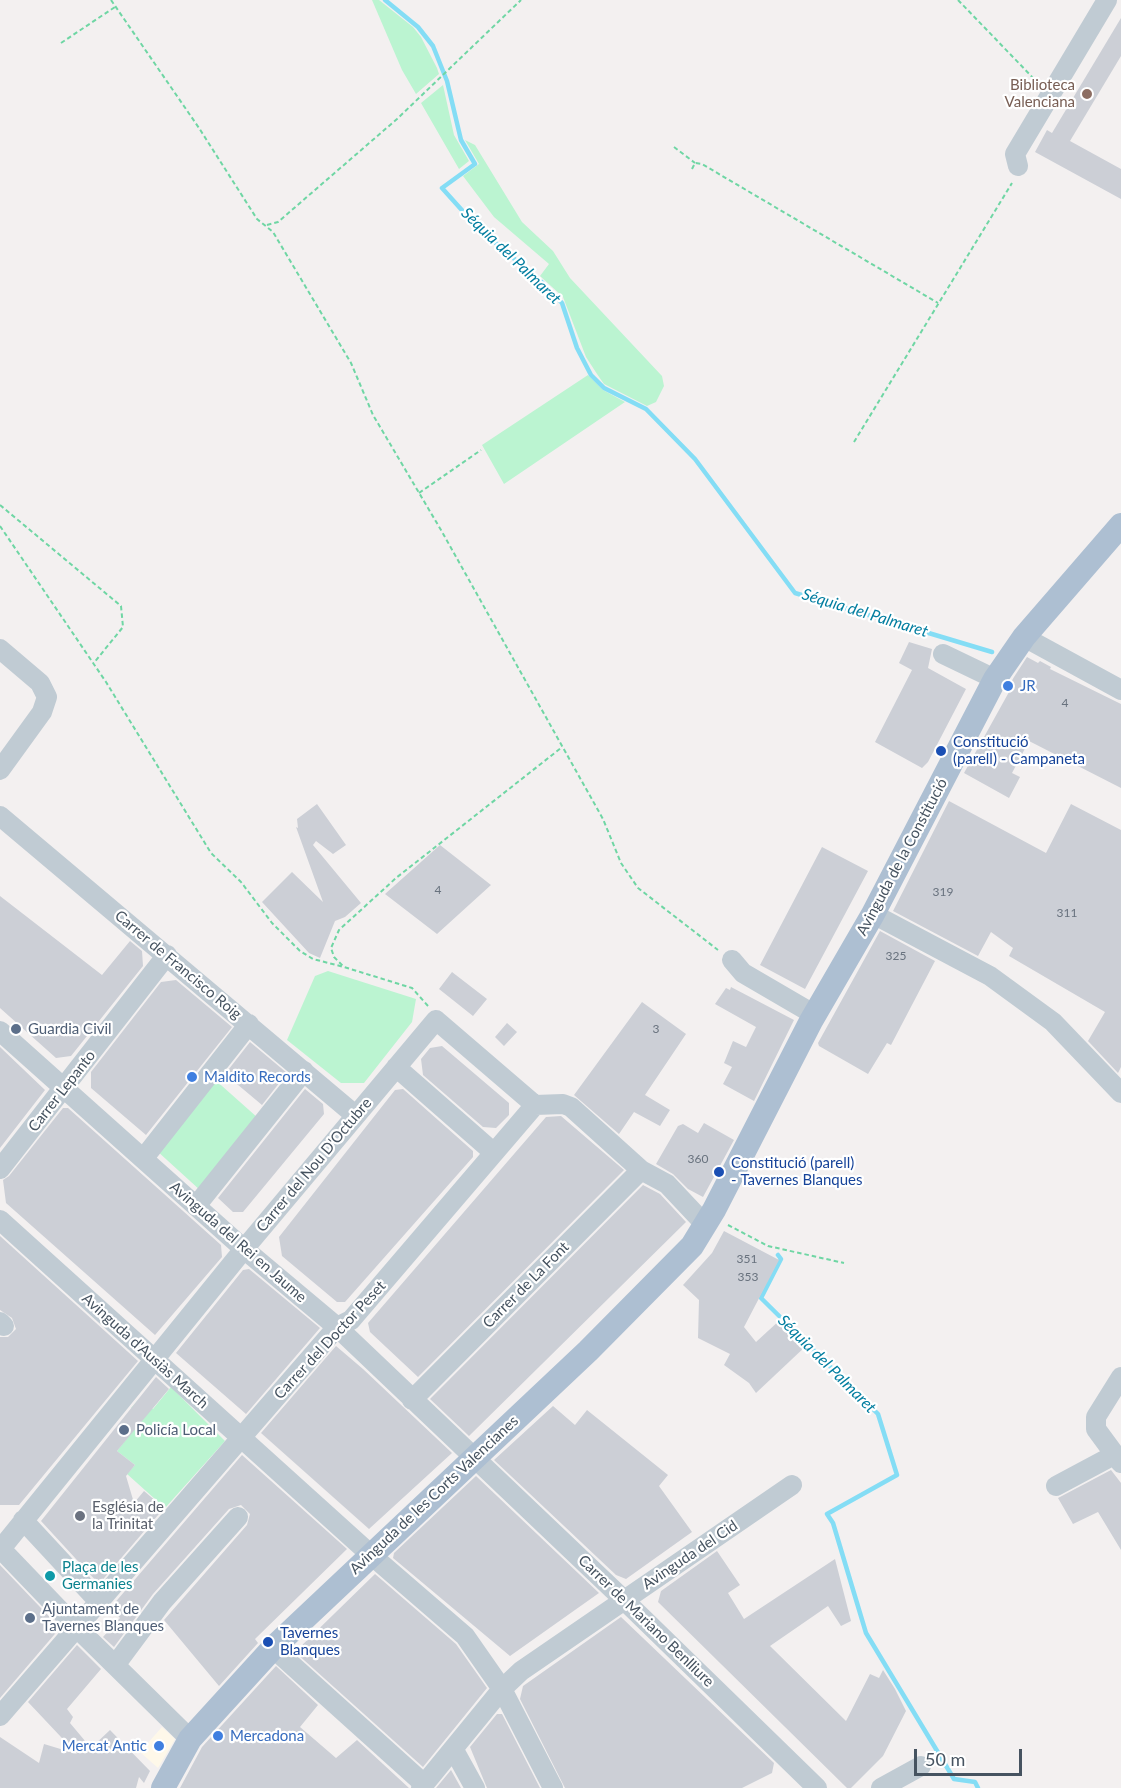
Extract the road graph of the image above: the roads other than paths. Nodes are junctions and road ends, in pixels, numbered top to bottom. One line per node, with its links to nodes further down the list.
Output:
1 (1107, 0): 2 (street)
2 (1018, 166)
3 (1121, 525): 4 (main road, Avinguda de la Constitució)
4 (1024, 637): 7 (main road, Avinguda de la Constitució); 8 (street)
5 (0, 649): 9 (street)
6 (943, 654): 7 (street)
7 (995, 679): 11 (main road, Avinguda de la Constitució)
8 (1121, 690)
9 (0, 770)
10 (0, 816): 12 (street, Carrer de Francisco Roig)
11 (873, 914): 14 (main road, Avinguda de la Constitució); 20 (street)
12 (167, 955): 15 (street, Carrer de Francisco Roig); 19 (street, Carrer Lepanto)
13 (732, 960): 14 (street)
14 (815, 1015): 28 (main road, Avinguda de la Constitució)
15 (249, 1024): 18 (street, Carrer de Francisco Roig); 24 (street)
16 (0, 1031): 19 (street, Avinguda del Rei en Jaume)
17 (396, 1067): 21 (street, Carrer del Nou D'Octubre); 22 (street, Carrer del Nou D'Octubre); 23 (street)
18 (304, 1071): 22 (street, Carrer de Francisco Roig); 27 (street)
19 (64, 1088): 24 (street, Avinguda del Rei en Jaume); 25 (street, Carrer Lepanto)
20 (1121, 1093)
21 (535, 1105): 23 (street, Carrer del Doctor Peset); 26 (street)
22 (355, 1114): 30 (street, Carrer del Nou D'Octubre)
23 (493, 1152): 31 (street, Carrer del Doctor Peset)
24 (143, 1159): 27 (street, Avinguda del Rei en Jaume)
25 (0, 1169)
26 (641, 1170): 28 (street); 34 (street, Carrer de La Font)
27 (196, 1206): 30 (street, Avinguda del Rei en Jaume)
28 (710, 1216): 36 (main road, Avinguda de les Corts Valencianes)
29 (0, 1221): 32 (street, Avinguda d'Ausiàs March)
30 (244, 1249): 31 (street, Avinguda del Rei en Jaume); 32 (street, Carrer del Nou D'Octubre)
31 (337, 1327): 34 (street, Avinguda del Rei en Jaume); 35 (street, Carrer del Doctor Peset)
32 (154, 1359): 35 (street, Avinguda d'Ausiàs March); 41 (street, Carrer del Nou D'Octubre)
33 (1121, 1377): 37 (street)
34 (412, 1400): 36 (street, Avinguda del Rei en Jaume)
35 (242, 1437): 42 (street, Avinguda d'Ausiàs March); 44 (street, Carrer del Doctor Peset)
36 (474, 1456): 42 (main road, Avinguda de les Corts Valencianes); 43 (street, Carrer de Mariano Benlliure)
37 (1118, 1459): 39 (street)
38 (792, 1485): 43 (street, Avinguda del Cid)
39 (1056, 1486)
40 (238, 1518): 47 (street)
41 (7, 1535): 44 (street); 45 (street)
42 (370, 1554): 46 (main road, Avinguda de les Corts Valencianes); 48 (street, Avinguda d'Ausiàs March)
43 (624, 1600): 48 (street, Avinguda del Cid); 57 (street, Carrer de Mariano Benlliure)
44 (100, 1603): 45 (street, Carrer del Doctor Peset)
45 (77, 1629): 47 (street); 49 (street, Carrer del Doctor Peset)
46 (273, 1648): 50 (main road, Avinguda de les Corts Valencianes); 53 (street)
47 (114, 1661): 50 (street)
48 (502, 1689): 51 (street, Avinguda del Cid); 56 (street, Avinguda d'Ausiàs March)
49 (0, 1716)
50 (190, 1738): 54 (main road, Avinguda de les Corts Valencianes)
51 (454, 1750): 53 (street, Avinguda del Cid); 55 (street)
52 (921, 1766): 58 (street)
53 (423, 1786)
54 (163, 1788)
55 (475, 1788)
56 (553, 1788)
57 (817, 1788)
58 (881, 1788)

